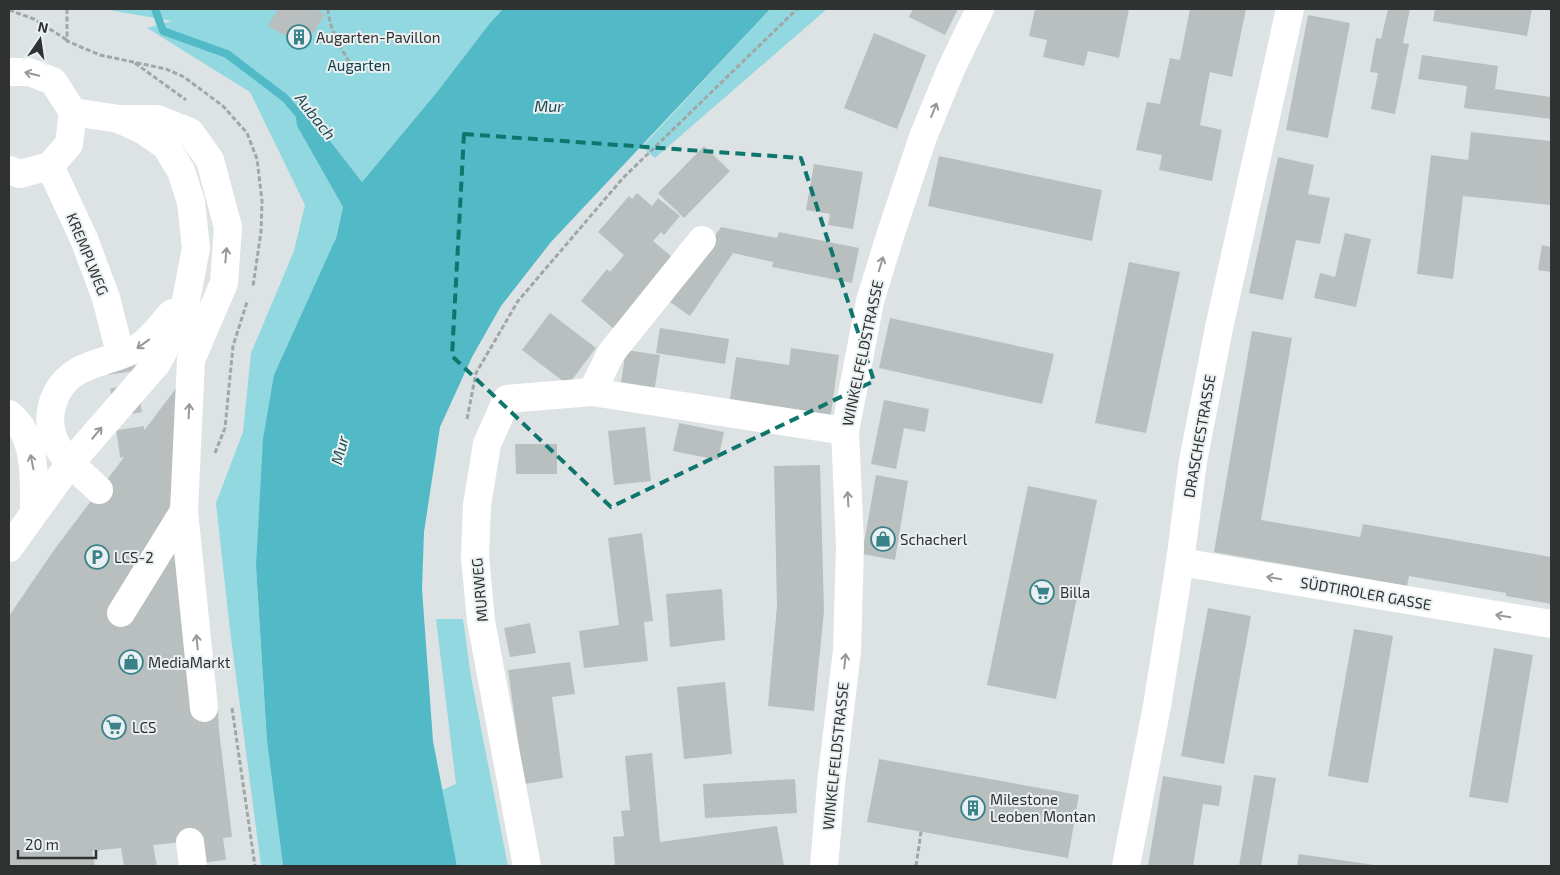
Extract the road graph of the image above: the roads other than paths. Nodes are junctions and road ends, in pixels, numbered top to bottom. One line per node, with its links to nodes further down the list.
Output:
1 (980, 9): 13 (street, WINKELFELDSTRASSE, one-way to 1)
2 (1290, 9): 19 (street, DRASCHESTRASSE)
3 (9, 72): 4 (street, one-way to 3)
4 (73, 112): 5 (street); 6 (street)
5 (119, 119): 9 (street); 17 (street, one-way to 5)
6 (50, 166): 7 (street); 10 (street, KREMPLWEG)
7 (9, 170)
8 (702, 240): 11 (street)
9 (187, 294): 14 (street, one-way to 9); 14 (street, one-way to 14)
10 (118, 345)
11 (592, 392): 13 (street, MURWEG); 23 (street, MURWEG)
12 (9, 414): 16 (street, one-way to 12)
13 (845, 431): 24 (street, WINKELFELDSTRASSE, one-way to 13)
14 (71, 462): 15 (street); 16 (street)
15 (99, 490)
16 (34, 511): 18 (street)
17 (184, 511): 20 (street); 22 (street, one-way to 17)
18 (9, 548)
19 (1180, 562): 21 (street, SÜDTIROLER GASSE, one-way to 19); 25 (street, DRASCHESTRASSE)
20 (121, 613)
21 (1551, 624)
22 (204, 708)
23 (527, 866)
24 (824, 866)
25 (1126, 866)

